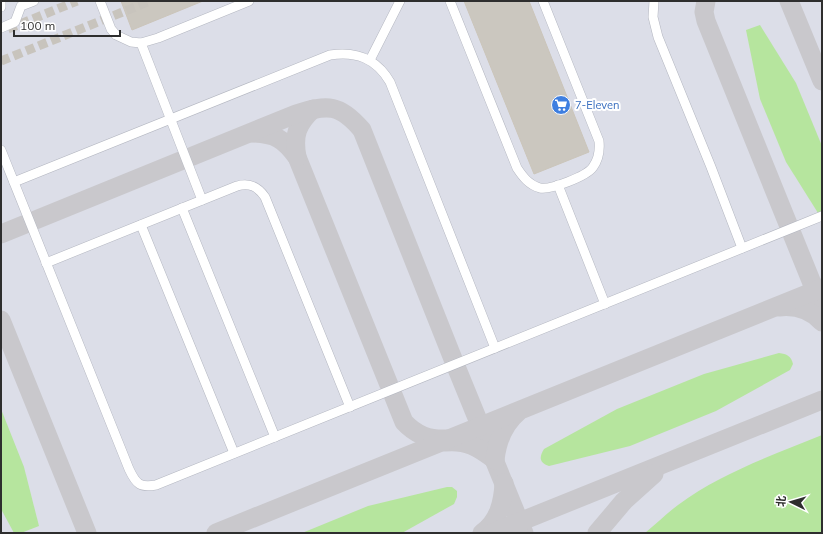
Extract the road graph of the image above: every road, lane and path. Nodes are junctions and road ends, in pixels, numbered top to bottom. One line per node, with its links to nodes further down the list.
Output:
1 (34, 1): 9 (lane)
2 (100, 1): 12 (lane)
3 (249, 1): 12 (lane)
4 (400, 1): 13 (lane)
5 (450, 1): 17 (lane)
6 (543, 1): 17 (lane)
7 (654, 1): 22 (lane)
8 (1, 2): 10 (lane)
9 (20, 4): 11 (lane)
10 (1, 7)
11 (1, 28)
12 (141, 43): 14 (lane)
13 (370, 60): 14 (lane); 25 (lane)
14 (171, 119): 16 (lane); 18 (lane)
15 (1, 150): 16 (lane)
16 (14, 182): 23 (lane)
17 (558, 185): 24 (lane)
18 (202, 200): 19 (lane); 26 (lane)
19 (182, 208): 21 (lane); 27 (lane)
20 (822, 216): 22 (lane)
21 (141, 225): 23 (lane); 28 (lane)
22 (742, 248): 24 (lane)
23 (46, 263): 28 (lane)
24 (605, 304): 25 (lane)
25 (495, 348): 26 (lane)
26 (350, 407): 27 (lane)
27 (275, 437): 28 (lane)
28 (234, 453)

